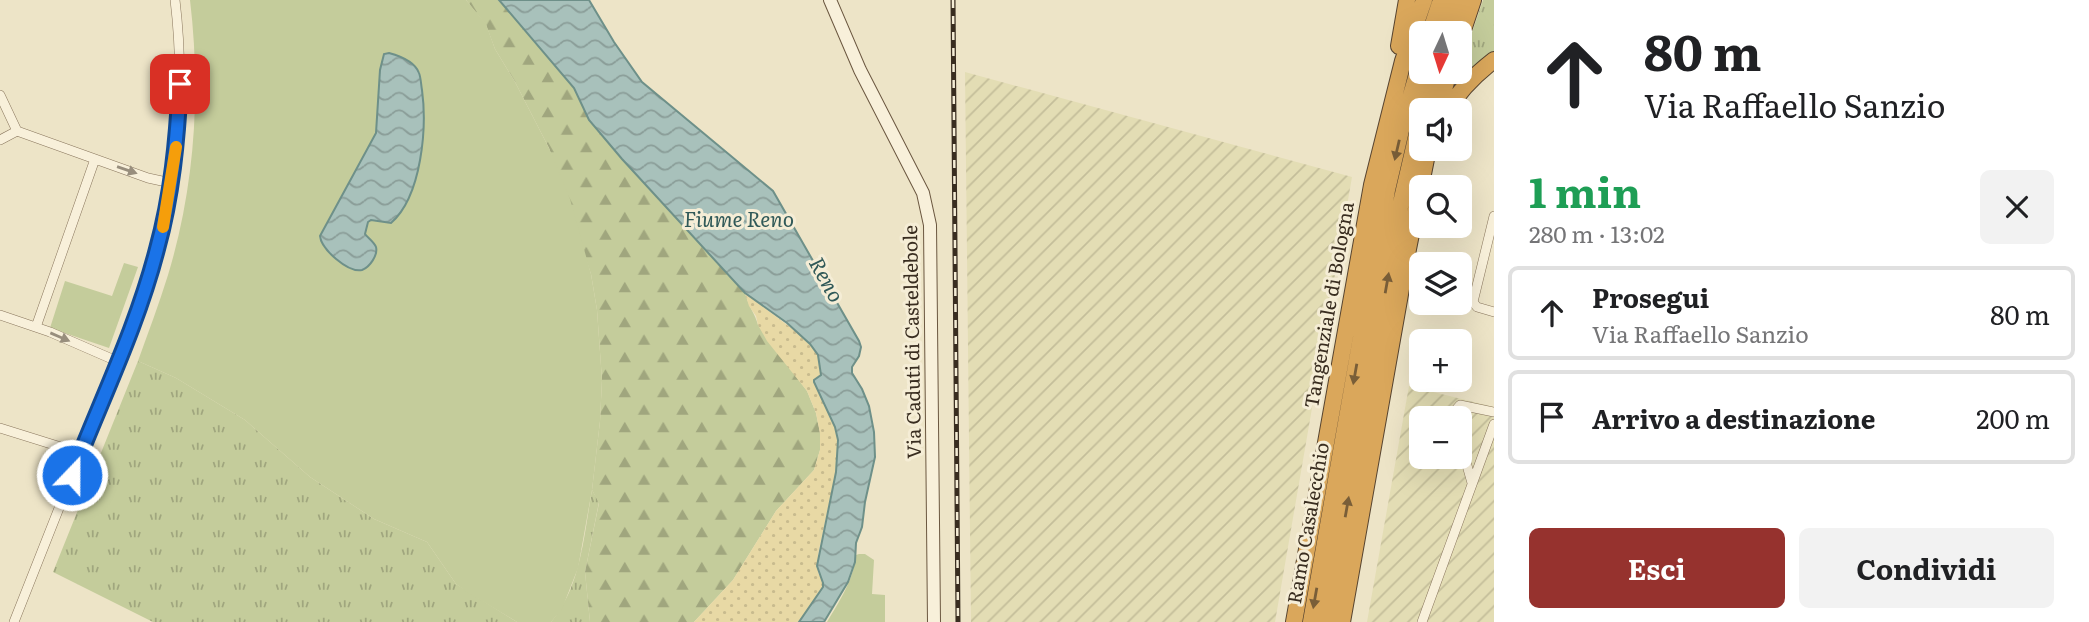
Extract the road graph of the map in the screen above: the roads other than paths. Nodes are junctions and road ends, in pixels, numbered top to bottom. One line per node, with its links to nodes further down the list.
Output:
1 (175, 0): 21 (street)
2 (830, 0): 37 (main road, Via Caduti di Casteldebole)
3 (1407, 0): 15 (highway)
4 (1424, 0): 15 (highway, Tangenziale di Bologna)
5 (1441, 0): 8 (highway)
6 (1457, 0): 9 (highway)
7 (1473, 0): 10 (highway)
8 (1434, 21)
9 (1450, 21)
10 (1466, 21)
11 (1494, 60): 14 (highway)
12 (1414, 84): 39 (highway, Ramo Casalecchio, one-way to 39)
13 (0, 95): 16 (street)
14 (1456, 98)
15 (1384, 130): 38 (highway, Tangenziale di Bologna)
16 (17, 131): 17 (street); 18 (street)
17 (0, 139)
18 (94, 159): 21 (street, one-way to 21); 27 (street)
19 (1411, 161): 40 (highway, Ramo Casalecchio, one-way to 19)
20 (1426, 161): 24 (highway)
21 (171, 183): 28 (street)
22 (1494, 216): 25 (street)
23 (1411, 238): 24 (highway)
24 (1408, 249): 41 (highway)
25 (1494, 312)
26 (0, 316): 27 (street)
27 (36, 327): 28 (street, one-way to 28)
28 (119, 362): 33 (street)
29 (1472, 407): 30 (street)
30 (1494, 412)
31 (1494, 424): 35 (street)
32 (0, 428): 33 (street)
33 (80, 453): 36 (street)
34 (1468, 469): 35 (street)
35 (1472, 484): 42 (street)
36 (14, 622)
37 (934, 622)
38 (1294, 622)
39 (1311, 622)
40 (1326, 622)
41 (1342, 622)
42 (1422, 622)

